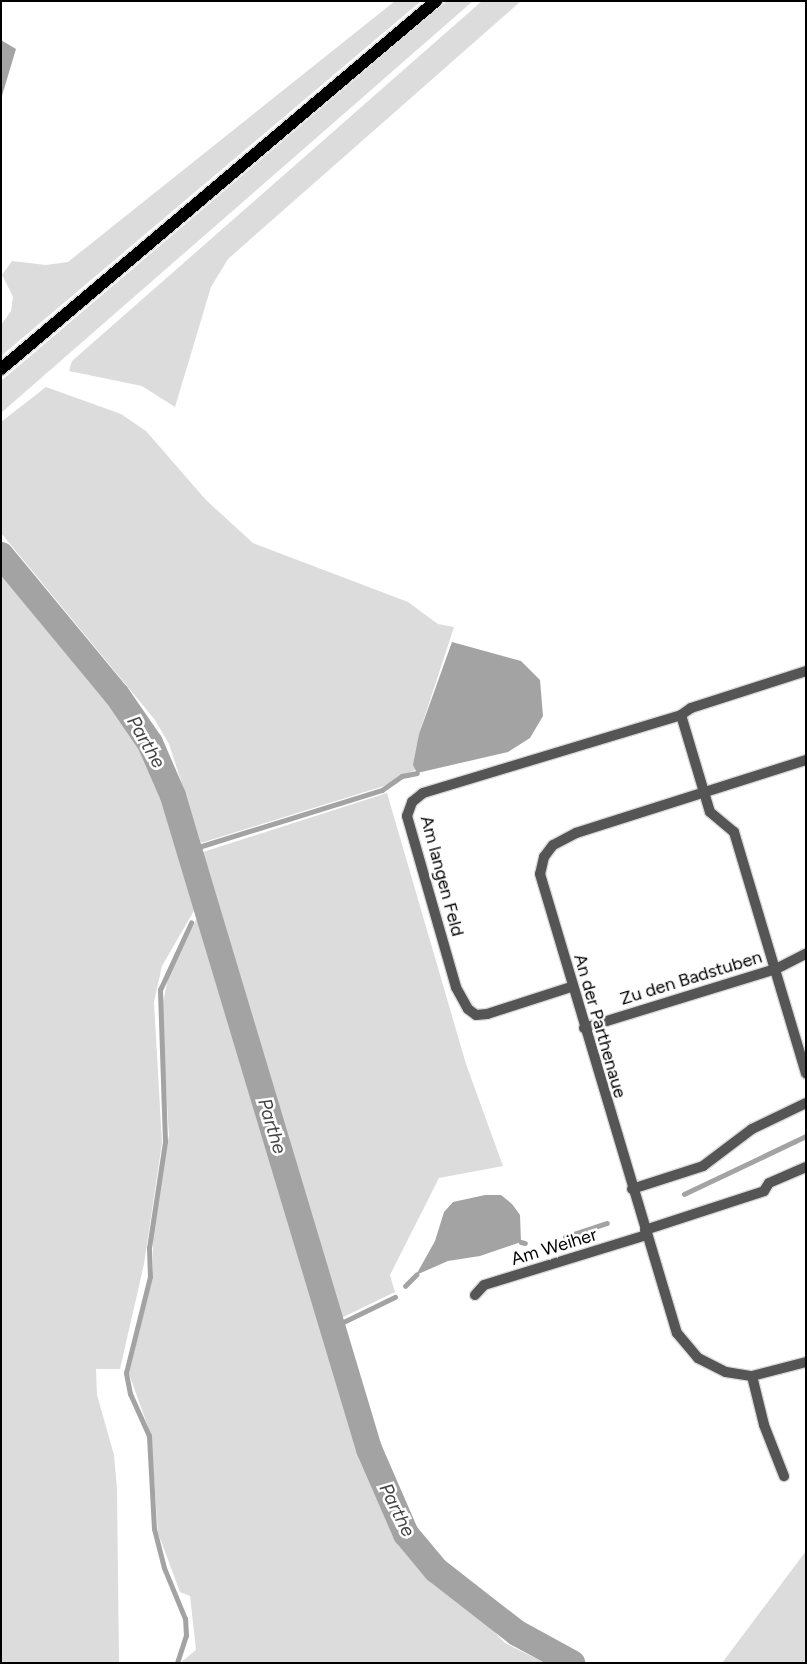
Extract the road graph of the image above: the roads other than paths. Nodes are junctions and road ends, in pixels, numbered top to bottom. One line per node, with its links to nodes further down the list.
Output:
1 (436, 1): 2 (main road)
2 (1, 369)
3 (806, 671): 4 (street, Am langen Feld)
4 (681, 715): 6 (street); 9 (street, Am langen Feld)
5 (806, 760): 6 (street, An der Parthenaue)
6 (705, 793): 8 (street); 9 (street, An der Parthenaue)
7 (806, 954): 8 (street, Zu den Badstuben)
8 (776, 969): 10 (street, Zu den Badstuben); 11 (street)
9 (572, 987): 10 (street, An der Parthenaue)
10 (584, 1028): 14 (street, An der Parthenaue)
11 (806, 1074)
12 (806, 1103): 14 (street)
13 (806, 1167): 15 (street, Am Weiher)
14 (632, 1189): 15 (street, An der Parthenaue)
15 (646, 1232): 16 (street, Am Weiher); 18 (street, An der Parthenaue)
16 (474, 1295)
17 (806, 1362): 18 (street, An der Parthenaue)
18 (752, 1376): 19 (street)
19 (784, 1476)

